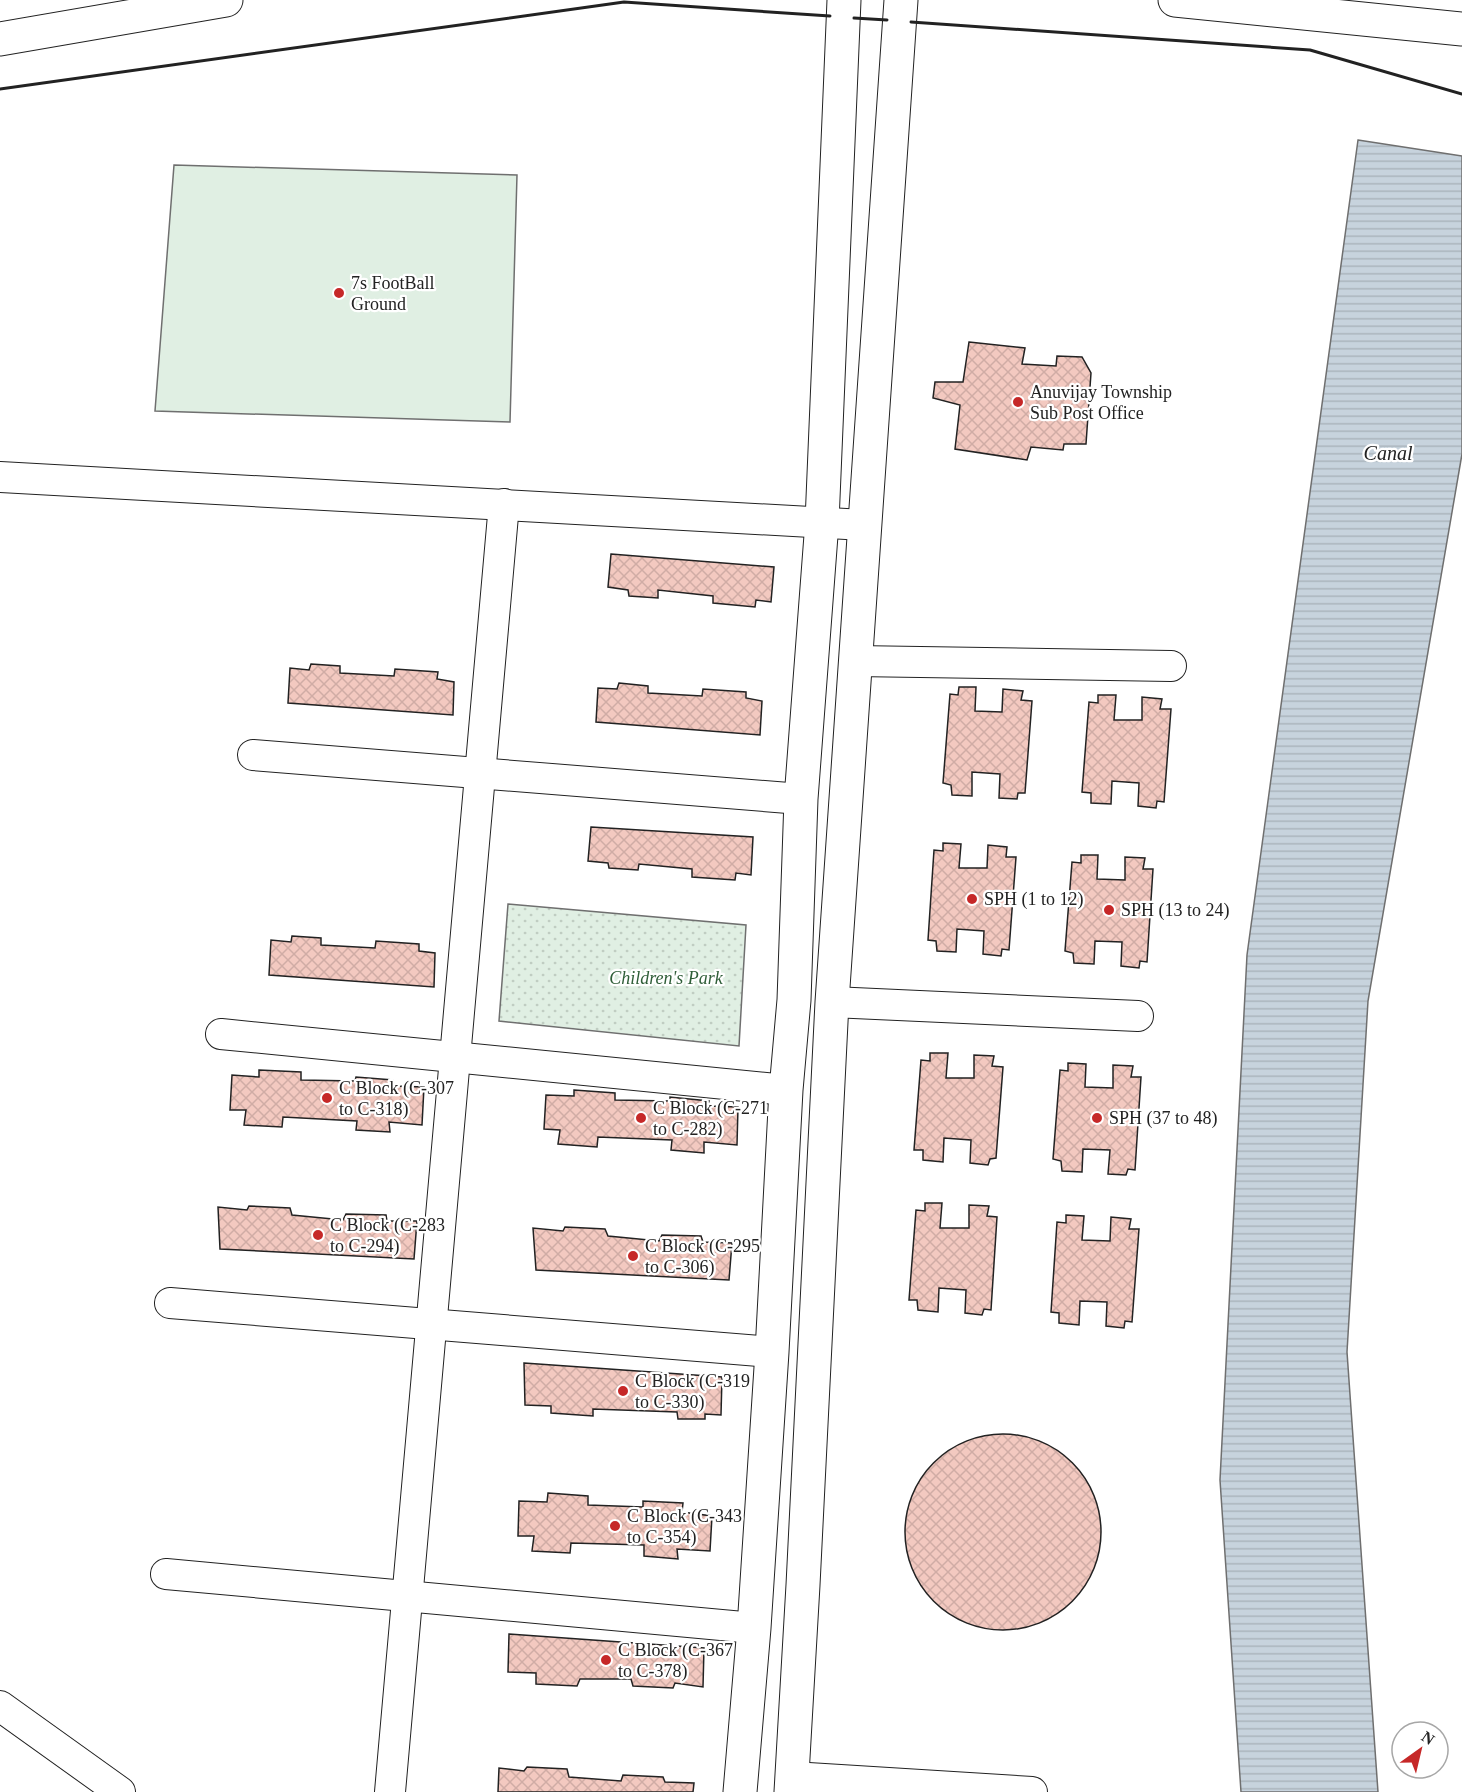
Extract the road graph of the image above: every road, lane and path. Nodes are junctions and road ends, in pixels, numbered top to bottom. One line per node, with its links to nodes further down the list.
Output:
1 (226, 0): 6 (main road)
2 (844, 0): 7 (main road)
3 (901, 0): 8 (main road)
4 (1174, 0): 5 (main road)
5 (1462, 29)
6 (0, 39)
7 (832, 278): 8 (main road); 11 (main road)
8 (882, 280): 12 (main road)
9 (0, 477): 10 (street)
10 (504, 504): 11 (street); 16 (street)
11 (822, 522): 12 (street); 17 (main road)
12 (864, 525): 13 (main road)
13 (855, 661): 14 (street); 19 (main road)
14 (1171, 666)
15 (253, 755): 16 (street)
16 (480, 774): 17 (street); 22 (street)
17 (801, 800): 18 (main road)
18 (794, 1000): 19 (main road); 23 (main road)
19 (832, 1002): 20 (street); 31 (main road)
20 (1138, 1016)
21 (221, 1034): 22 (street)
22 (454, 1057): 23 (street); 25 (street)
23 (786, 1090): 26 (main road)
24 (170, 1303): 25 (street)
25 (431, 1324): 26 (street); 28 (street)
26 (772, 1352): 29 (main road)
27 (166, 1574): 28 (street)
28 (407, 1596): 29 (street); 33 (street)
29 (754, 1628): 34 (main road)
30 (0, 1706): 32 (street)
31 (792, 1785): 35 (street)
32 (120, 1792)
33 (390, 1792)
34 (740, 1792)
35 (1032, 1792)

